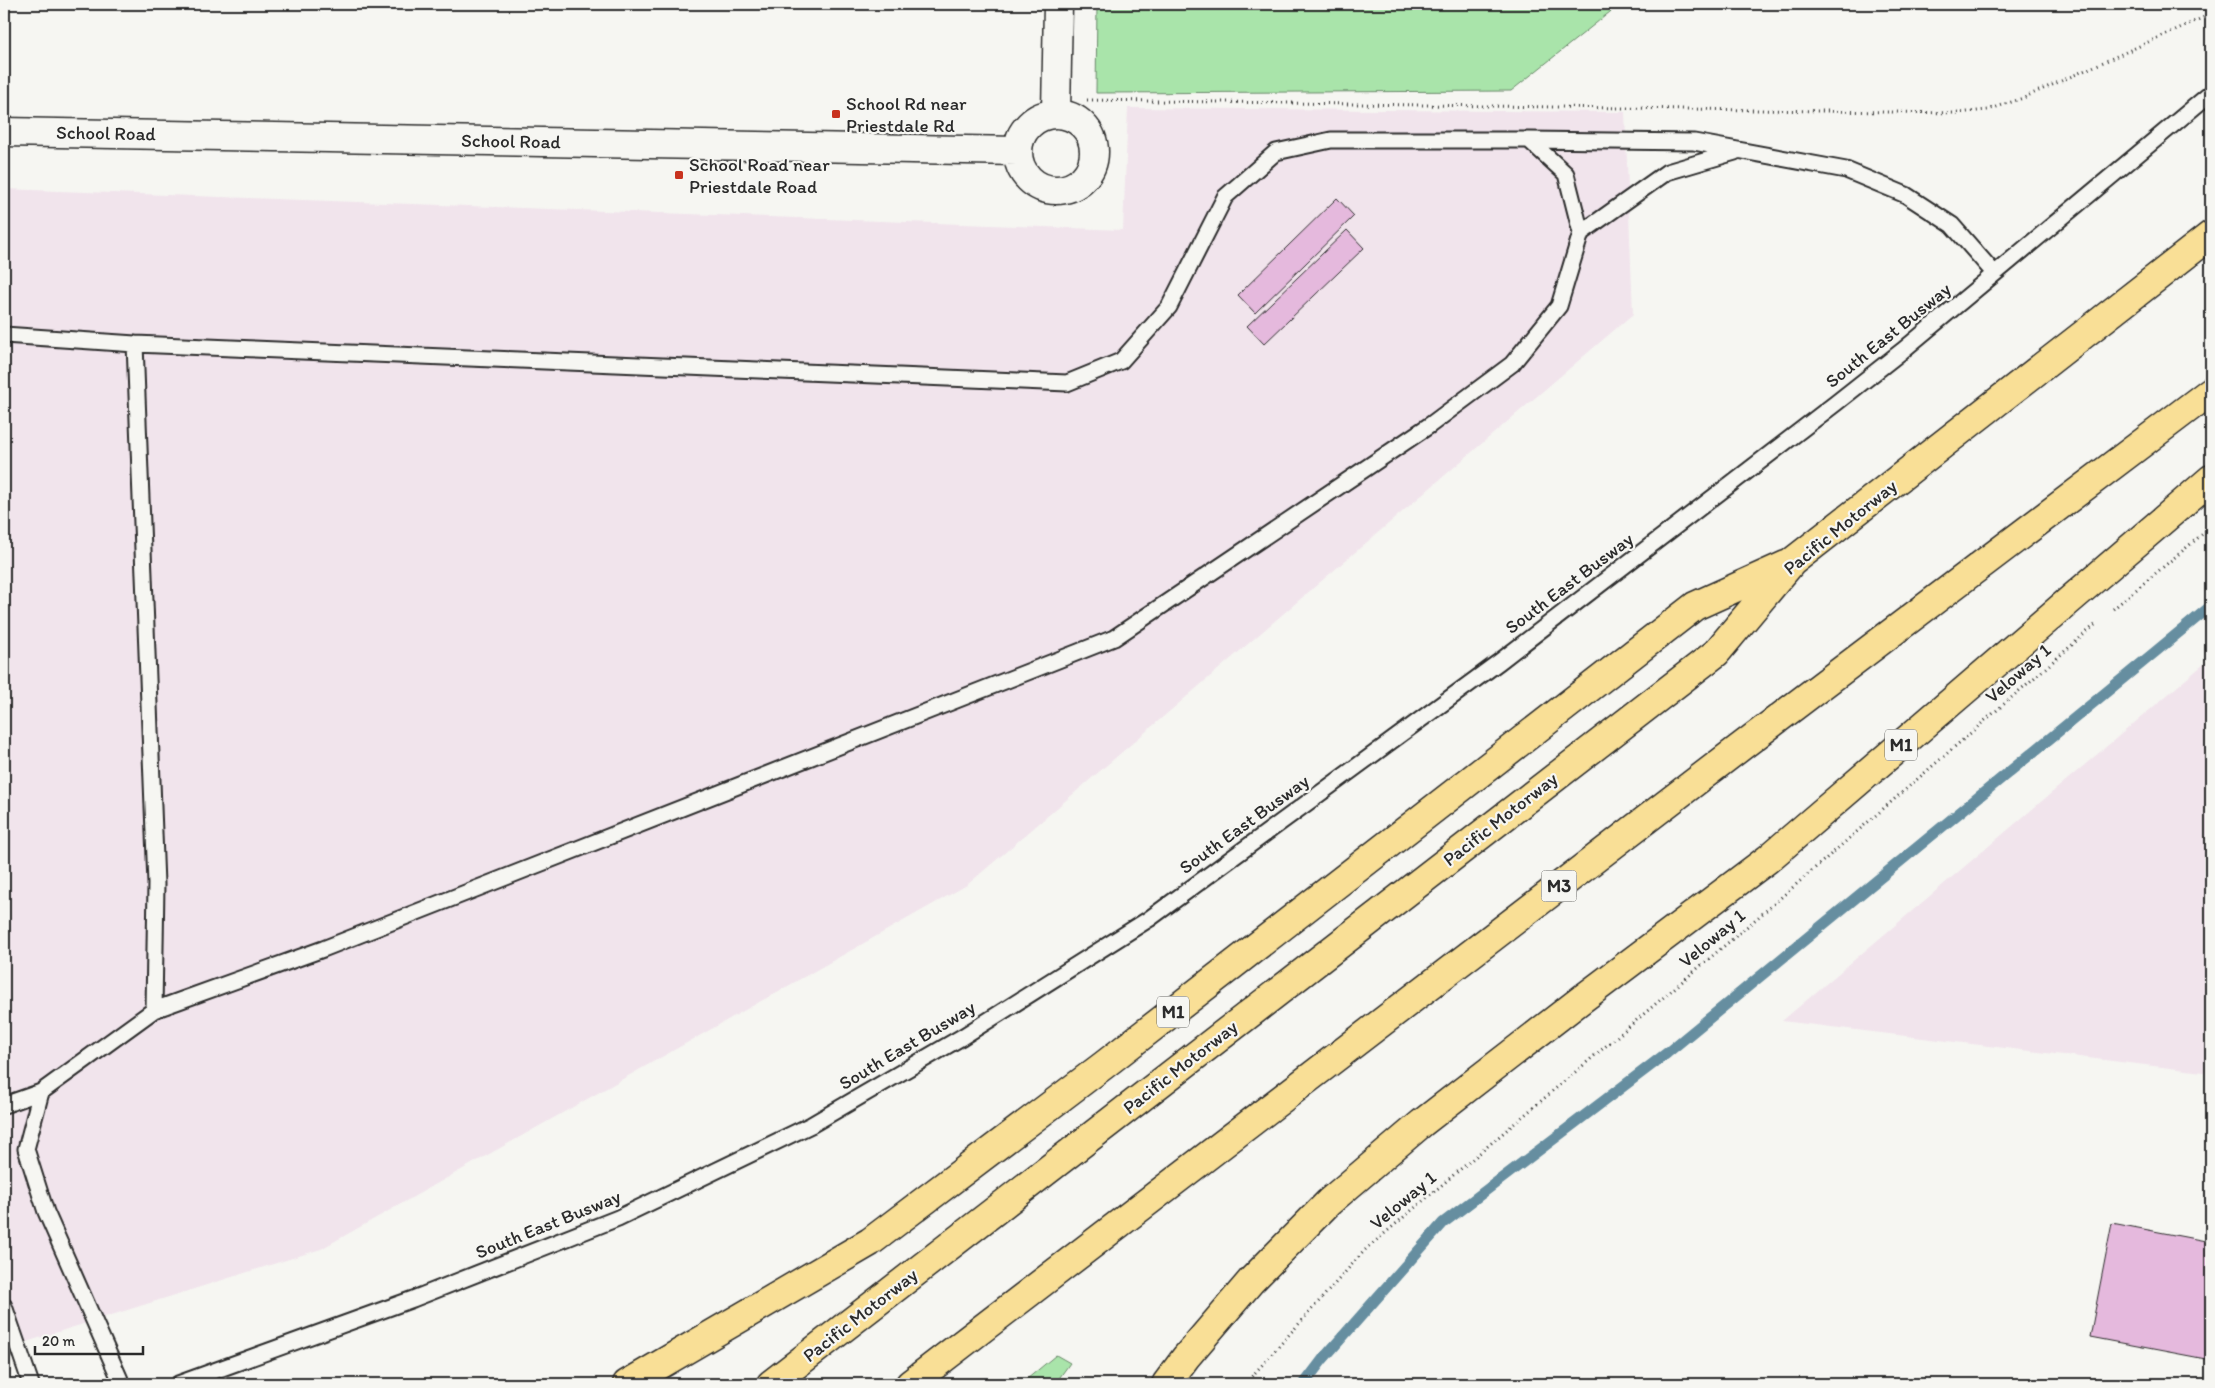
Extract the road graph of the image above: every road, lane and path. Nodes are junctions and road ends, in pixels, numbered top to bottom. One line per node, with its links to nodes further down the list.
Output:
1 (1058, 4): 4 (street)
2 (2211, 14): 4 (path)
3 (2211, 93): 11 (lane, South East Busway)
4 (1056, 107): 7 (street); 7 (street)
5 (4, 132): 7 (street, School Road)
6 (1529, 140): 8 (lane); 9 (lane); 13 (lane)
7 (1017, 151)
8 (1739, 151): 9 (lane); 11 (lane)
9 (1582, 233): 20 (lane)
10 (2211, 235): 17 (highway, Pacific Motorway / M1)
11 (1994, 273): 26 (lane, South East Busway)
12 (4, 335): 13 (lane)
13 (135, 344): 20 (lane)
14 (2211, 391): 29 (highway, M3)
15 (2211, 479): 30 (highway, M1)
16 (2211, 527): 18 (path)
17 (1792, 562): 27 (highway, M1); 28 (highway, Pacific Motorway)
18 (2107, 614)
19 (2100, 621): 31 (path, Veloway 1)
20 (154, 1010): 21 (lane)
21 (42, 1092): 22 (lane); 25 (lane)
22 (4, 1106)
23 (4, 1306): 24 (lane)
24 (31, 1384)
25 (122, 1384)
26 (178, 1384)
27 (627, 1384)
28 (771, 1384)
29 (910, 1384)
30 (1166, 1384)
31 (1245, 1384)

